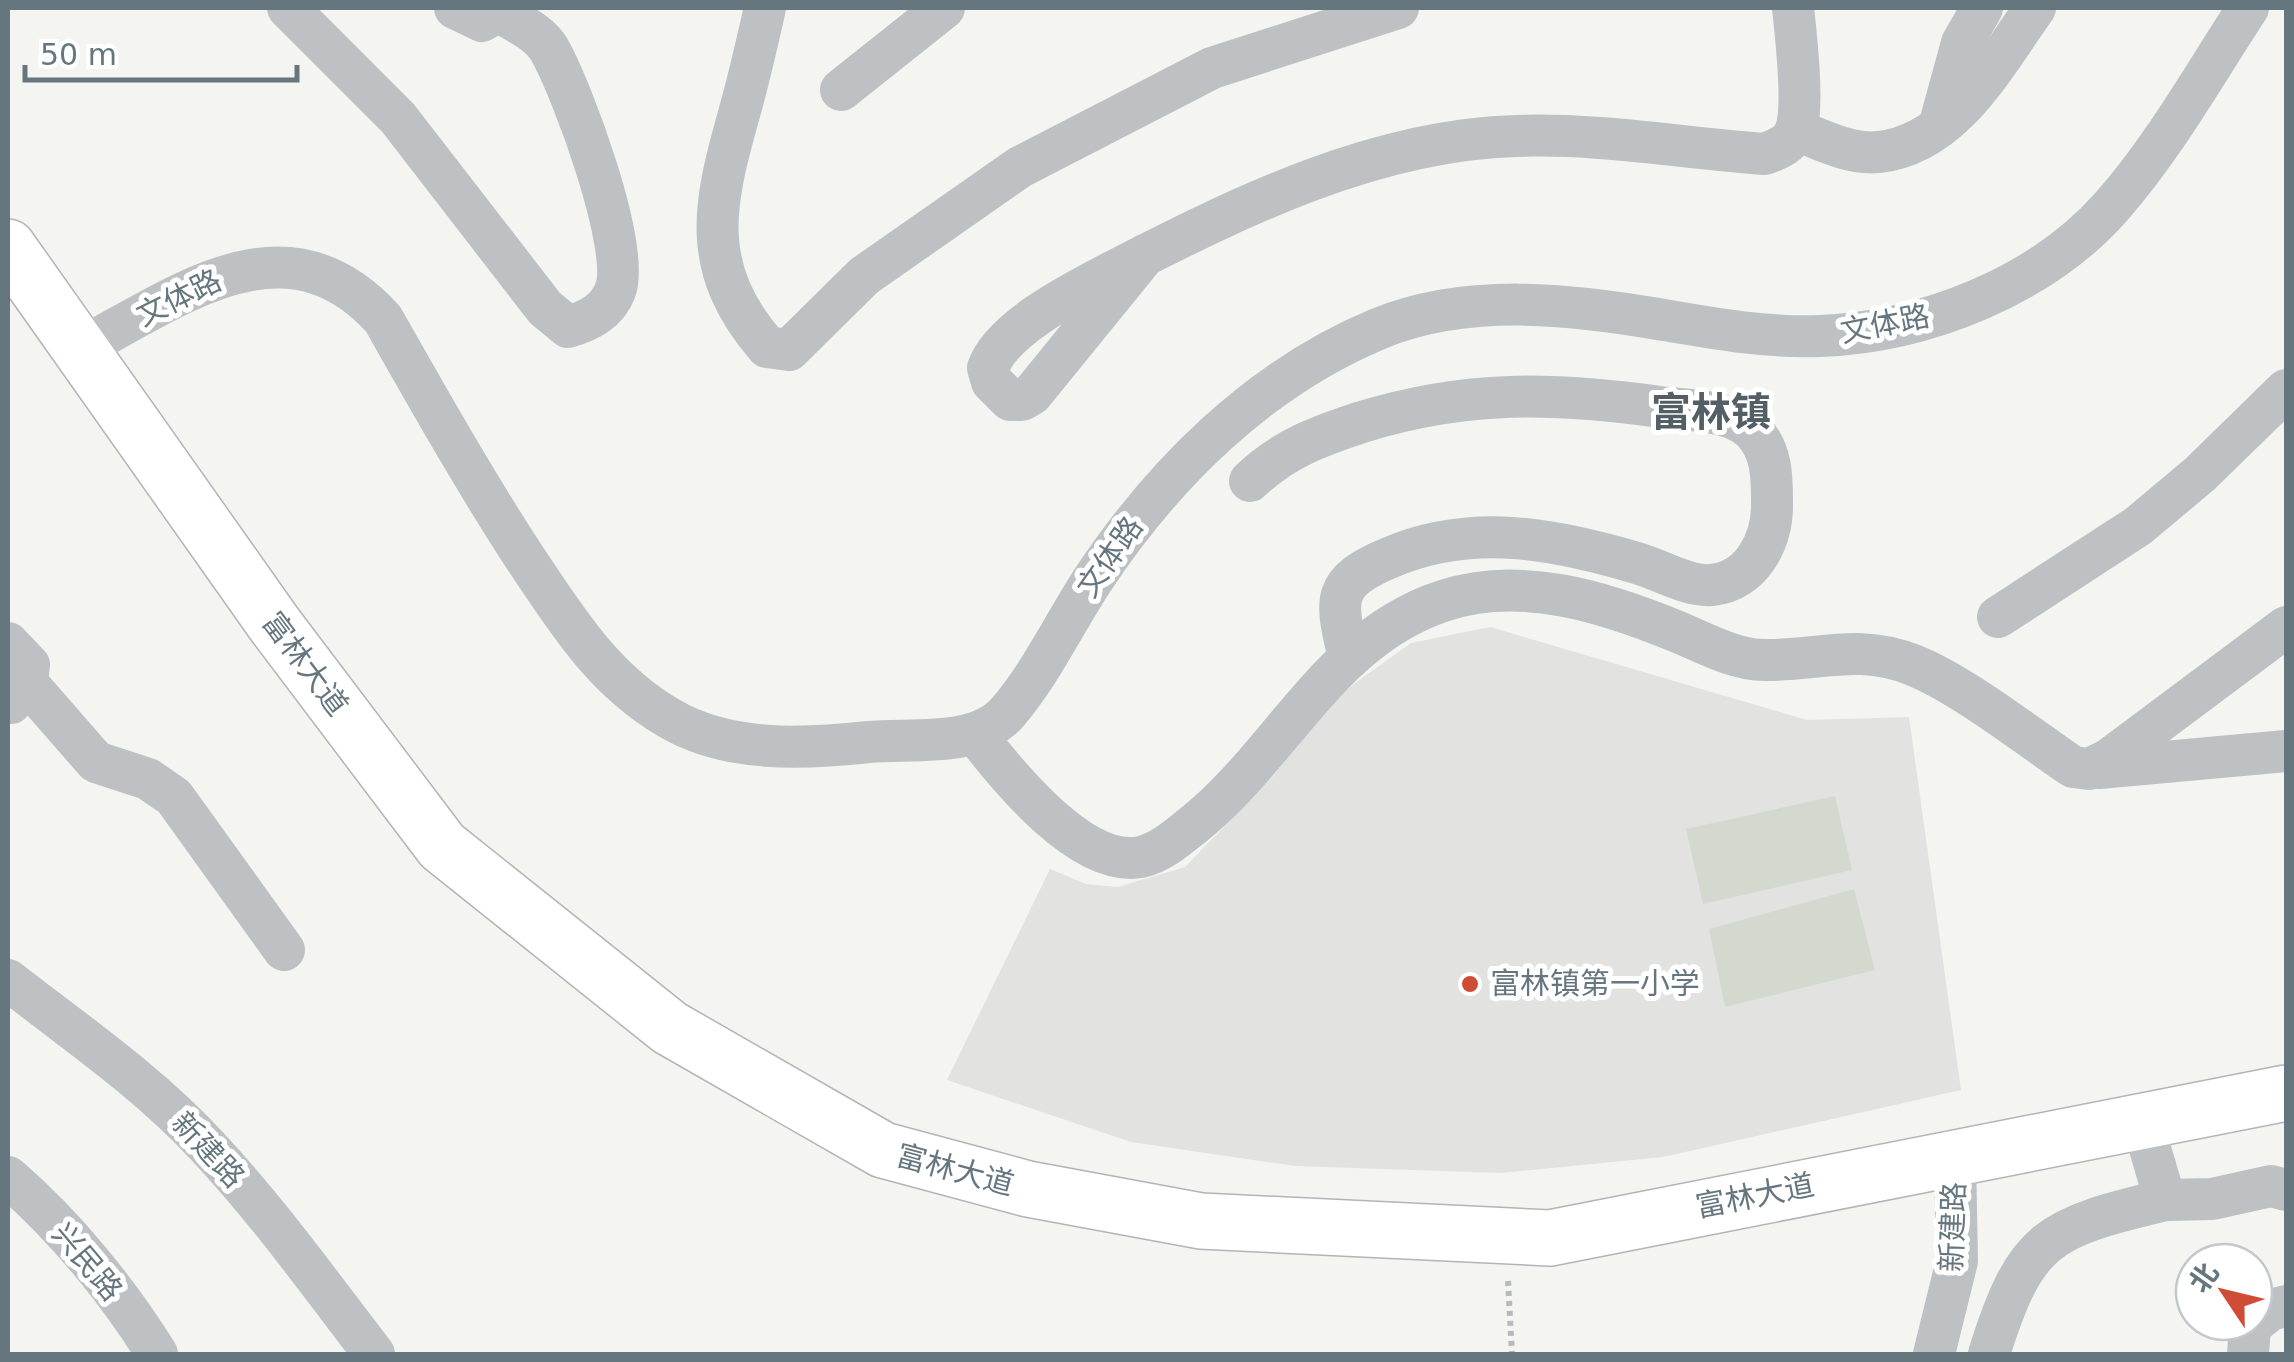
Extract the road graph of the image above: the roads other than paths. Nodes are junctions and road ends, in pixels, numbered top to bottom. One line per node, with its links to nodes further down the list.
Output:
1 (288, 8): 10 (street)
2 (455, 8): 10 (street)
3 (765, 8): 5 (street)
4 (944, 8): 11 (street)
5 (1398, 8)
6 (1792, 8): 12 (street)
7 (1982, 8): 13 (street)
8 (2035, 8): 13 (street)
9 (2248, 8): 24 (street, 文体路)
10 (497, 10)
11 (841, 90)
12 (1796, 130): 13 (street); 15 (street)
13 (1928, 132)
14 (8, 247): 16 (main road, 富林大道)
15 (1145, 255)
16 (79, 349): 24 (street, 文体路); 31 (main road, 富林大道)
17 (2286, 390): 19 (street)
18 (1250, 481): 22 (street)
19 (1998, 617)
20 (2286, 628): 26 (street)
21 (8, 642): 23 (street)
22 (1350, 658): 24 (street); 26 (street)
23 (17, 694): 27 (street)
24 (976, 735)
25 (2286, 750): 26 (street)
26 (2089, 768)
27 (284, 950)
28 (8, 980): 37 (street, 新建路)
29 (2286, 1093): 30 (main road, 富林大道)
30 (2142, 1121): 31 (main road, 富林大道); 34 (street)
31 (1955, 1157): 38 (street, 新建路)
32 (8, 1178): 36 (street, 兴民路)
33 (2286, 1190): 34 (street)
34 (2164, 1200): 39 (street)
35 (2286, 1306): 40 (street)
36 (157, 1354)
37 (374, 1354)
38 (1934, 1354)
39 (1989, 1354)
40 (2248, 1354)

